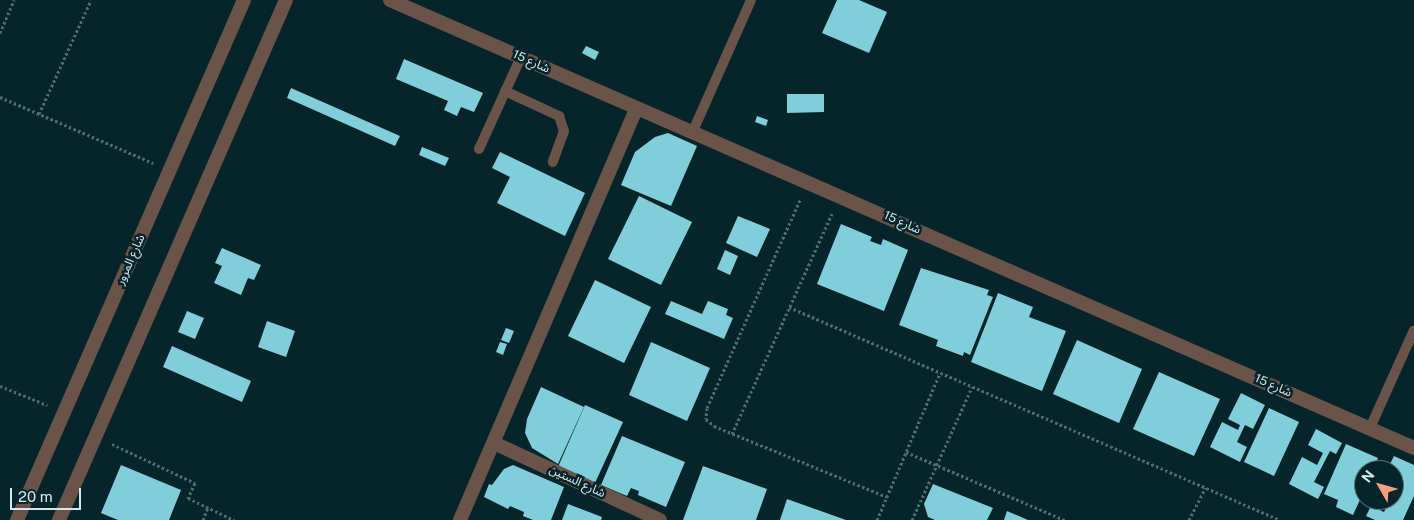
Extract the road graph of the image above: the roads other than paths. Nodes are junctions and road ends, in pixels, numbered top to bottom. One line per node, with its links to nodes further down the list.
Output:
1 (244, 0): 15 (street, شارع المرور)
2 (286, 0): 16 (street)
3 (390, 0): 5 (street, شارع 15)
4 (751, 0): 8 (lane)
5 (521, 57): 6 (lane); 7 (street, شارع 15)
6 (505, 91): 9 (lane); 10 (lane)
7 (637, 108): 8 (street, شارع 15); 13 (street)
8 (693, 131): 12 (street, شارع 15)
9 (479, 150)
10 (553, 162)
11 (1414, 330): 12 (lane)
12 (1370, 428): 14 (street, شارع 15)
13 (494, 443): 17 (street); 18 (street, شارع الستين)
14 (1414, 448)
15 (17, 520)
16 (59, 520)
17 (460, 520)
18 (660, 520)

